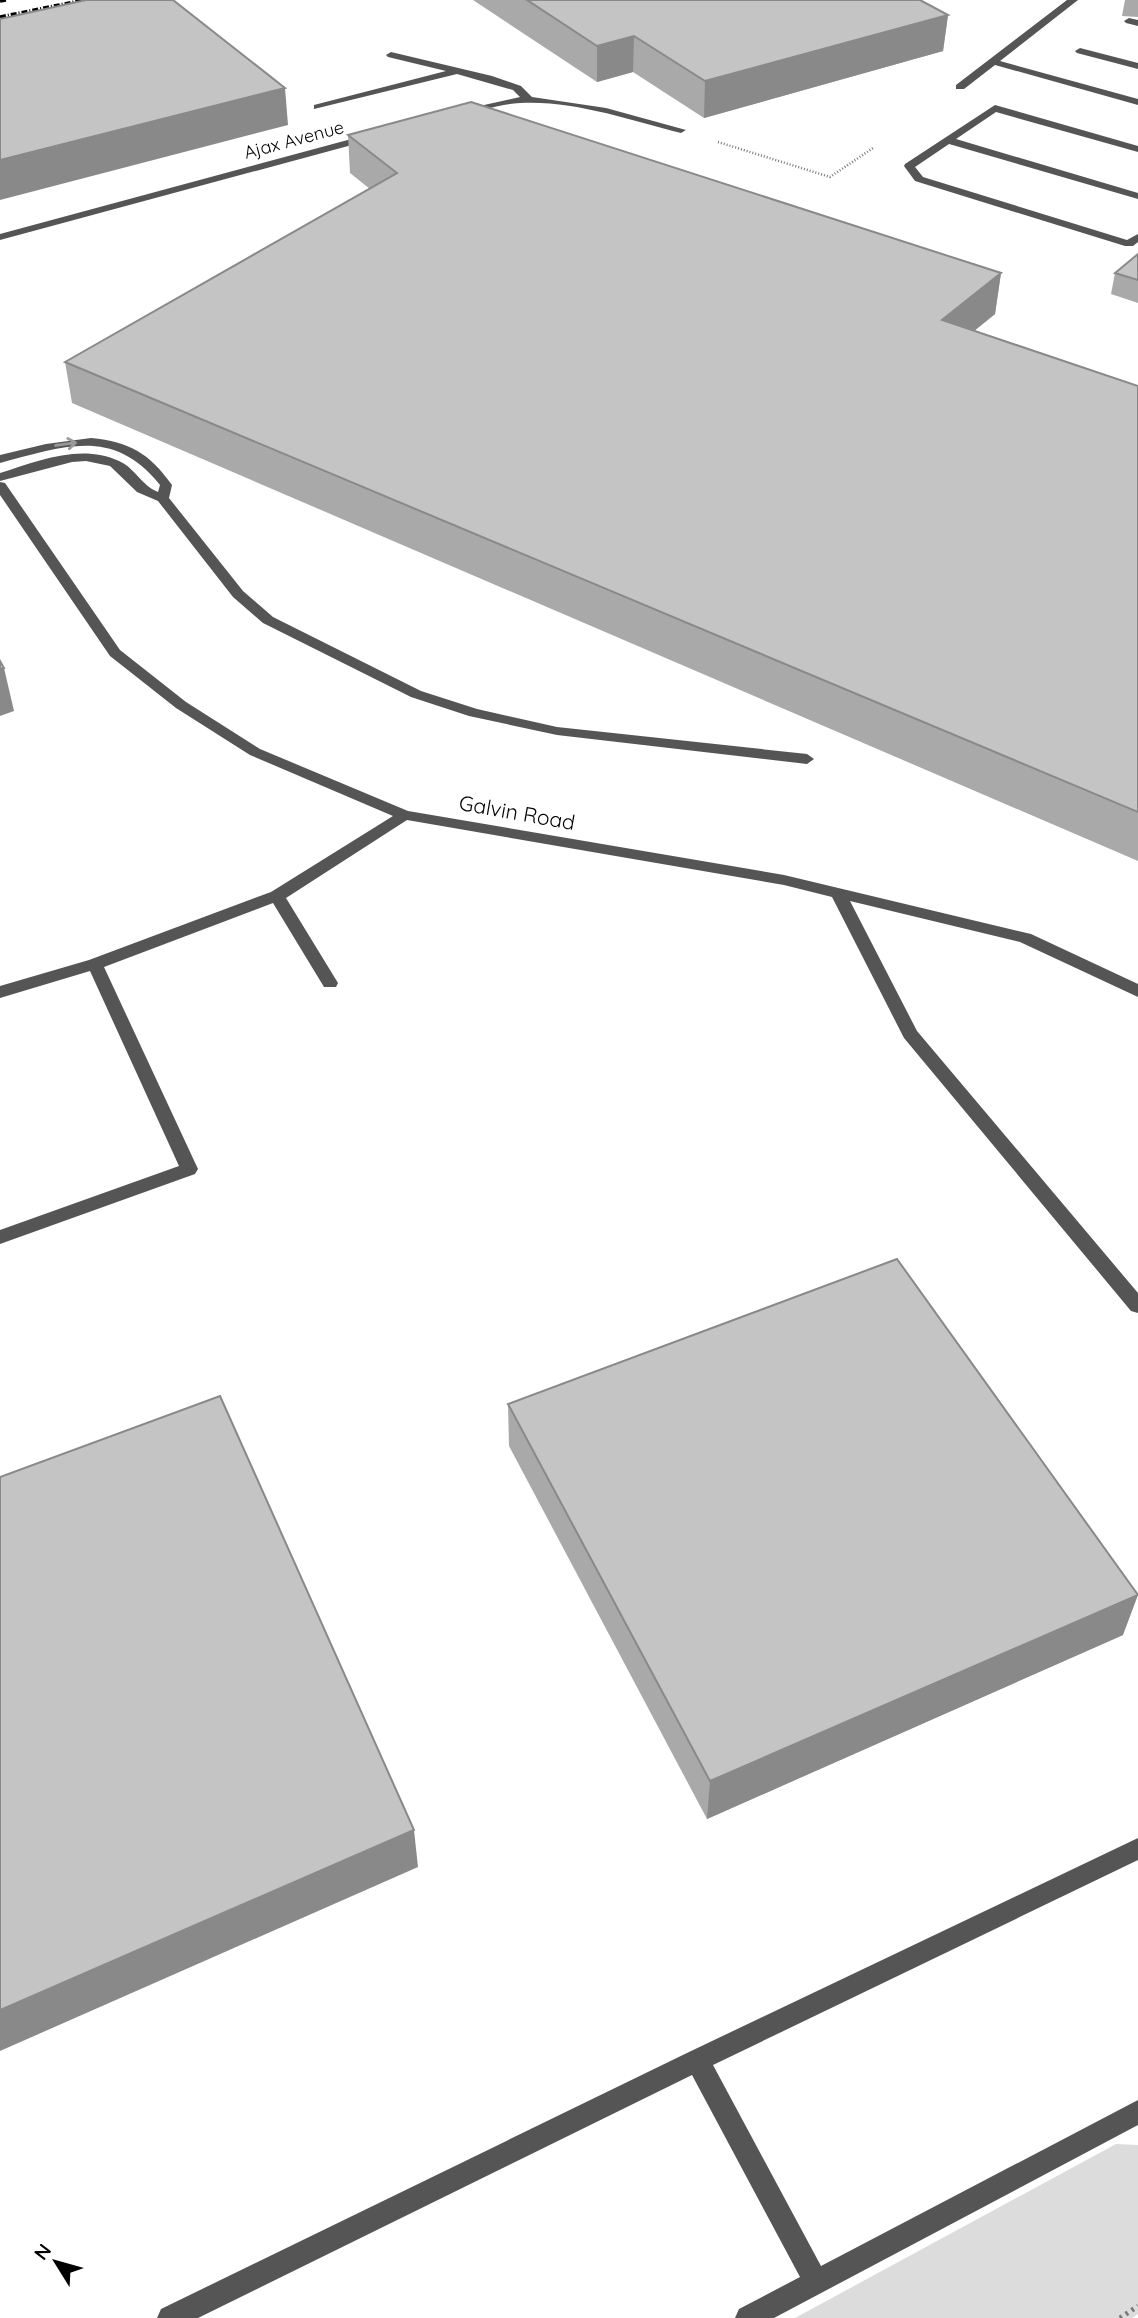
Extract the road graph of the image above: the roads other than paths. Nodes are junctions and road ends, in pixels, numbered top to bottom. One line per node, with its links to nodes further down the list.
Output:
1 (1073, 0): 4 (street)
2 (1080, 51): 5 (street)
3 (391, 54): 6 (street)
4 (994, 62): 7 (street); 9 (street)
5 (1138, 66)
6 (457, 71): 8 (street); 10 (street)
7 (960, 87)
8 (530, 100): 11 (street); 12 (street)
9 (1138, 103)
10 (318, 107)
11 (452, 115)
12 (681, 130)
13 (386, 133): 17 (street, Ajax Avenue)
14 (947, 140): 15 (street); 16 (street); 18 (street)
15 (1138, 149)
16 (1138, 196)
17 (0, 237)
18 (1138, 237)
19 (0, 459): 22 (street, one-way to 22)
20 (0, 477): 22 (street)
21 (0, 486): 24 (street, Galvin Road)
22 (163, 498): 23 (street)
23 (807, 759)
24 (405, 815): 25 (street, Galvin Road); 26 (street)
25 (838, 893): 29 (street, Galvin Road); 32 (street)
26 (277, 896): 27 (street); 28 (street)
27 (95, 964): 30 (street); 31 (street)
28 (330, 984)
29 (1138, 990)
30 (0, 992)
31 (0, 1237)
32 (1138, 1306)
33 (1138, 1849): 34 (street)
34 (697, 2060): 36 (street); 37 (street)
35 (1138, 2112): 36 (street)
36 (816, 2282): 38 (street)
37 (170, 2318)
38 (748, 2318)

